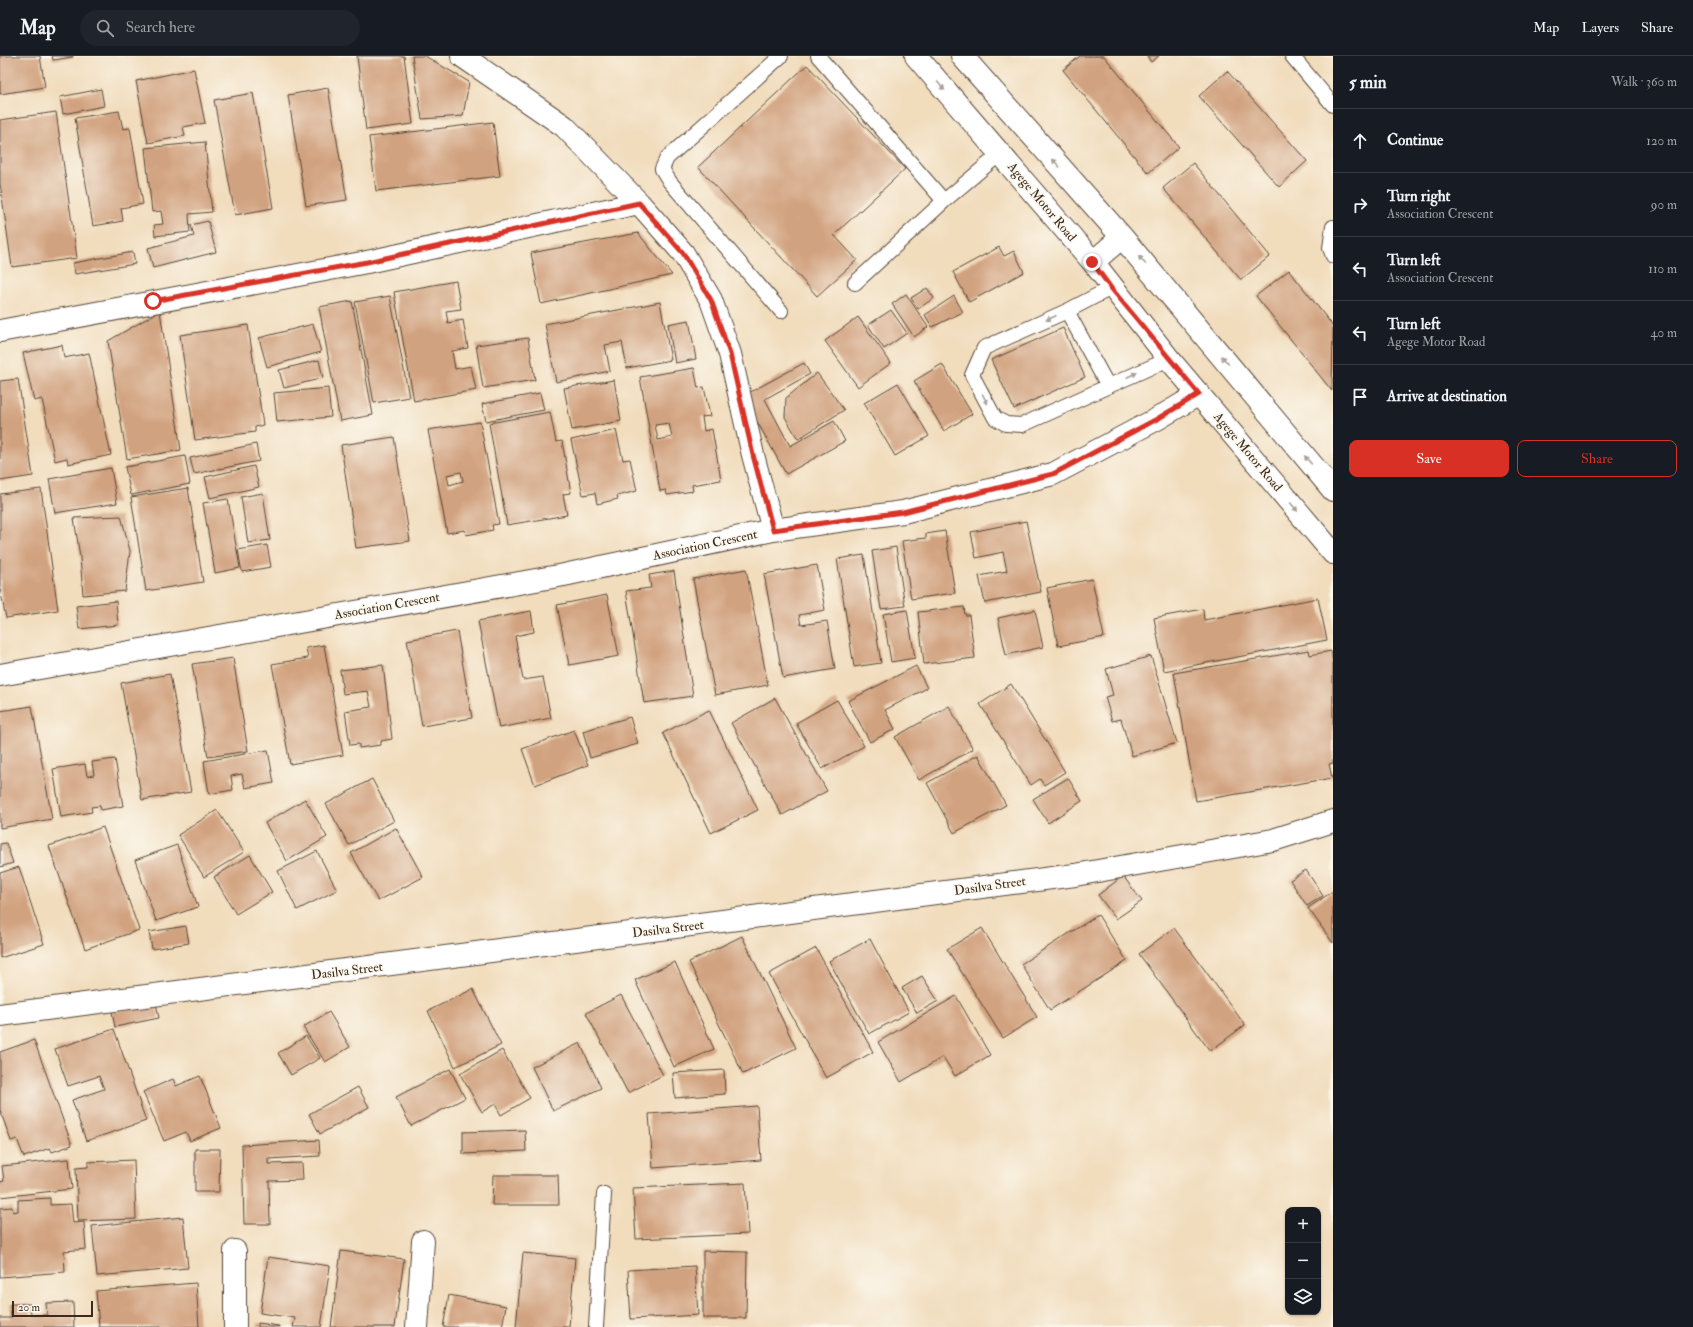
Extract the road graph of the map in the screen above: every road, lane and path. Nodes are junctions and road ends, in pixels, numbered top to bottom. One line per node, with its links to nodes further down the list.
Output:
1 (462, 56): 10 (street, Association Crescent)
2 (781, 56): 17 (lane)
3 (818, 56): 9 (lane)
4 (916, 56): 8 (street, Agege Motor Road, one-way to 8)
5 (962, 56): 12 (street, one-way to 5)
6 (1292, 56): 7 (lane)
7 (1333, 105)
8 (1001, 153): 9 (lane); 14 (street, Agege Motor Road)
9 (944, 201): 15 (lane)
10 (639, 203): 19 (street); 24 (street, Association Crescent)
11 (1333, 227): 13 (lane)
12 (1122, 237): 14 (street); 23 (street, one-way to 12)
13 (1333, 256)
14 (1092, 262): 16 (street, Agege Motor Road)
15 (855, 283)
16 (1111, 288): 18 (lane); 20 (street, Agege Motor Road)
17 (781, 311)
18 (1067, 311): 21 (lane); 21 (lane, one-way to 21)
19 (0, 331)
20 (1169, 359): 21 (lane, one-way to 20); 22 (street, Agege Motor Road)
21 (1108, 386)
22 (1199, 394): 24 (street, Association Crescent); 25 (street, Agege Motor Road, one-way to 25)
23 (1333, 490)
24 (773, 530): 26 (street, Association Crescent)
25 (1333, 553)
26 (0, 675)
27 (1333, 822): 28 (street, Dasilva Street)
28 (0, 1015)
29 (604, 1194): 34 (lane)
30 (423, 1241): 33 (street)
31 (235, 1251): 32 (street)
32 (235, 1327)
33 (417, 1327)
34 (596, 1327)

